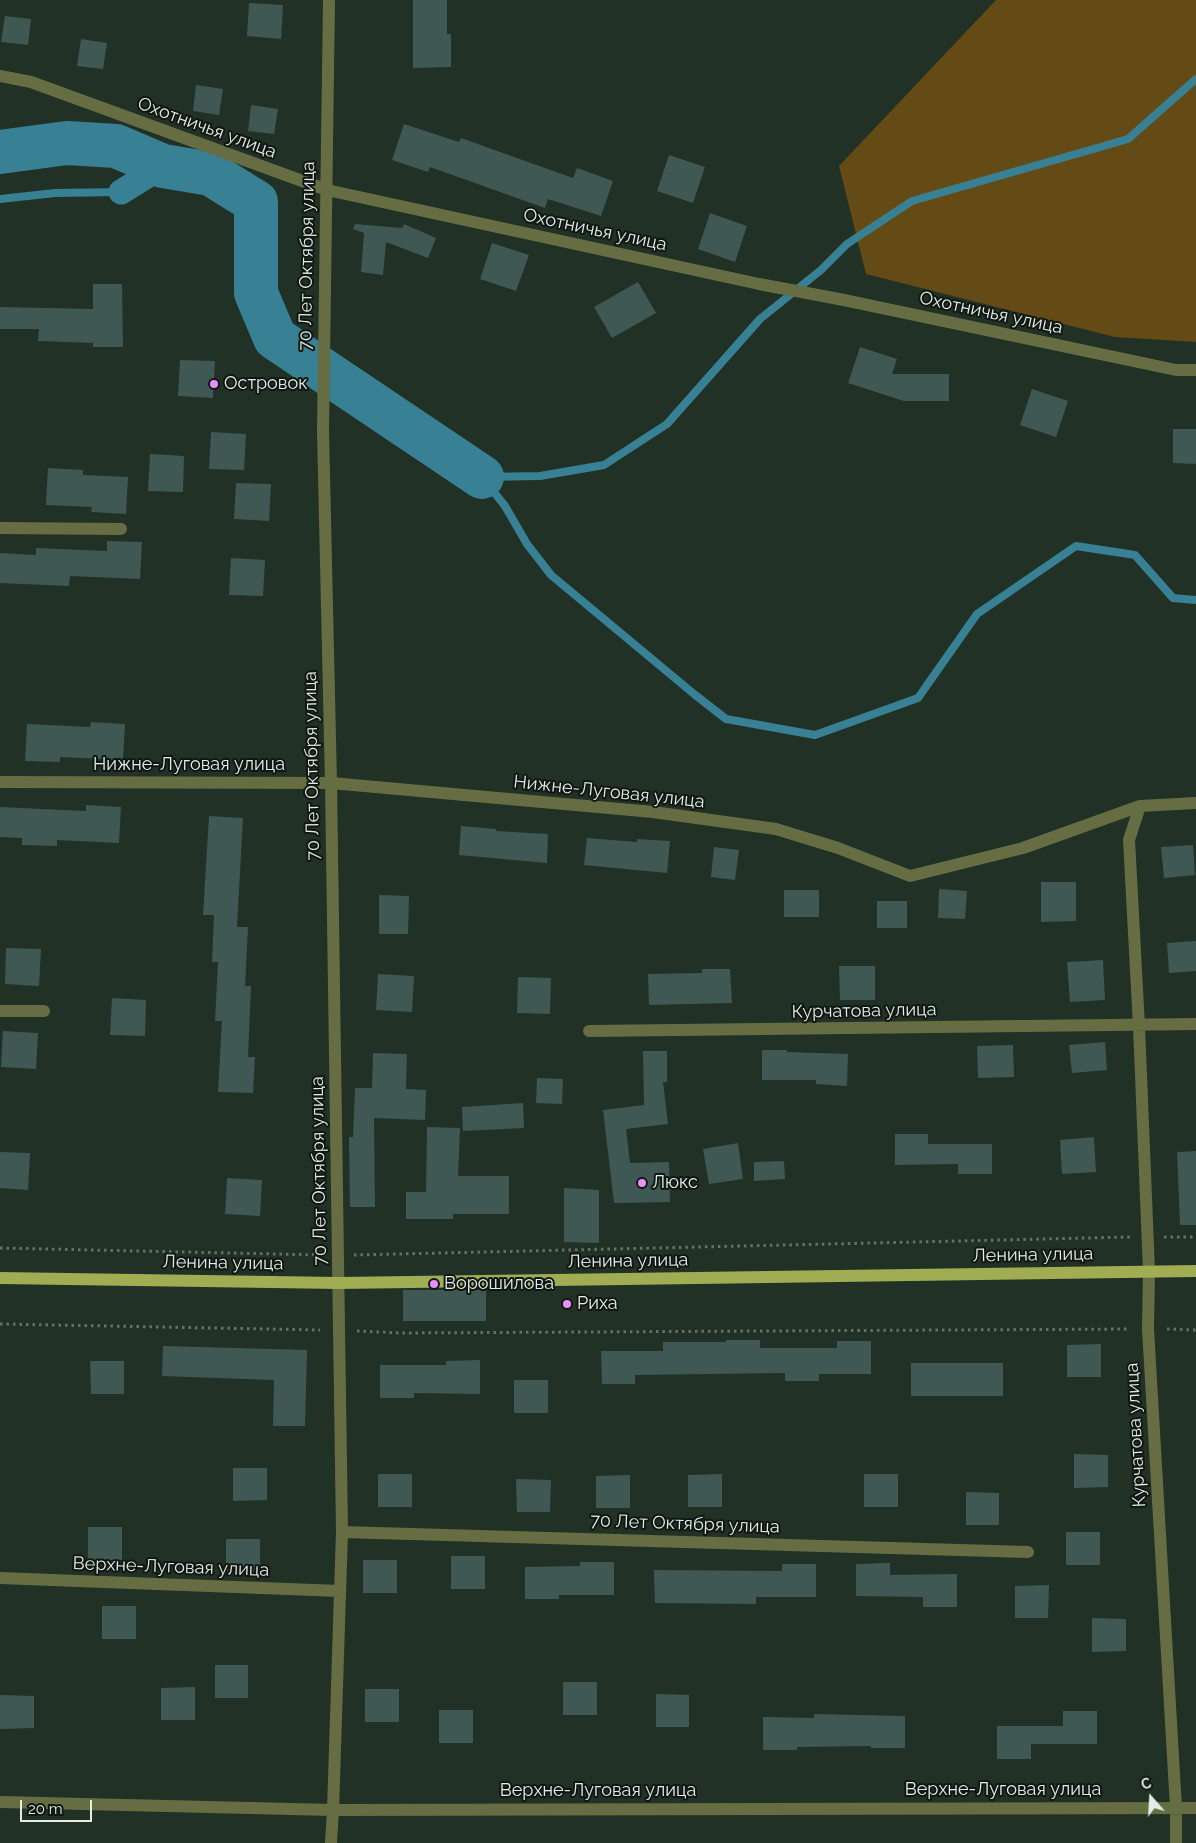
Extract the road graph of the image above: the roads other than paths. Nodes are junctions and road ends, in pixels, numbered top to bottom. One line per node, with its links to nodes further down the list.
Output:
1 (329, 0): 3 (street, 70 Лет Октября улица)
2 (0, 76): 3 (street, Охотничья улица)
3 (327, 190): 4 (street, Охотничья улица); 8 (street, 70 Лет Октября улица)
4 (1196, 370)
5 (0, 528): 6 (street)
6 (121, 529)
7 (0, 782): 8 (street, Нижне-Луговая улица)
8 (331, 782): 10 (street, Нижне-Луговая улица); 19 (street, 70 Лет Октября улица)
9 (1196, 803): 10 (street, Нижне-Луговая улица)
10 (1140, 806): 14 (street, Курчатова улица)
11 (0, 1011): 12 (street)
12 (44, 1011)
13 (1196, 1024): 14 (street, Курчатова улица)
14 (1139, 1026): 15 (street, Курчатова улица); 16 (street, Курчатова улица)
15 (589, 1031)
16 (1150, 1271): 17 (main road, Ленина улица); 19 (main road, Ленина улица); 25 (street, Курчатова улица)
17 (1196, 1271)
18 (0, 1278): 19 (main road, Ленина улица)
19 (338, 1282): 20 (street, 70 Лет Октября улица)
20 (342, 1532): 21 (street, 70 Лет Октября улица); 23 (street, 70 Лет Октября улица)
21 (1028, 1552)
22 (0, 1578): 23 (street, Верхне-Луговая улица)
23 (340, 1591): 27 (street, 70 Лет Октября улица)
24 (0, 1802): 27 (street, Верхне-Луговая улица)
25 (1176, 1808): 26 (street, Верхне-Луговая улица); 27 (street, Верхне-Луговая улица); 29 (street, Курчатова улица)
26 (1196, 1808)
27 (333, 1810): 28 (street, 70 Лет Октября улица)
28 (331, 1843)
29 (1176, 1843)

